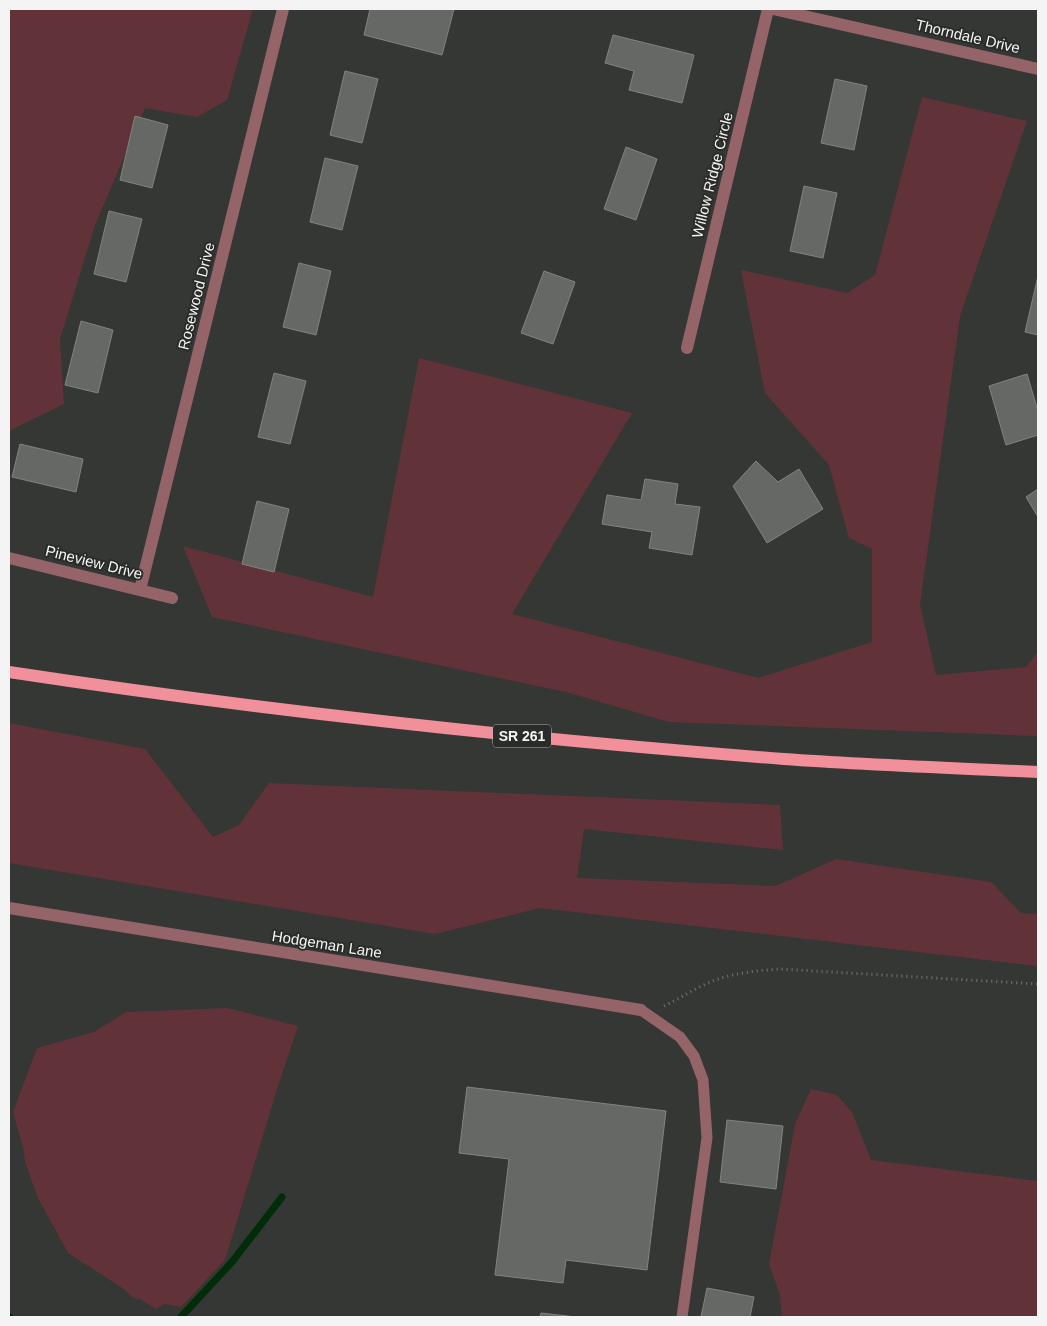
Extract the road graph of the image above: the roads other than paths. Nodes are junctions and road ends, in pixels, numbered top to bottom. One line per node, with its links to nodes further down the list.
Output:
1 (283, 9): 7 (street, Rosewood Drive)
2 (768, 9): 5 (street, Willow Ridge Circle)
3 (773, 9): 4 (street, Thorndale Drive)
4 (1038, 69)
5 (687, 348)
6 (9, 558): 7 (street, Pineview Drive)
7 (140, 590): 8 (street, Pineview Drive)
8 (172, 598)
9 (9, 672): 10 (main road, SR 261)
10 (1038, 772)
11 (9, 908): 12 (street, Hodgeman Lane)
12 (641, 1010): 13 (lane)
13 (682, 1317)

